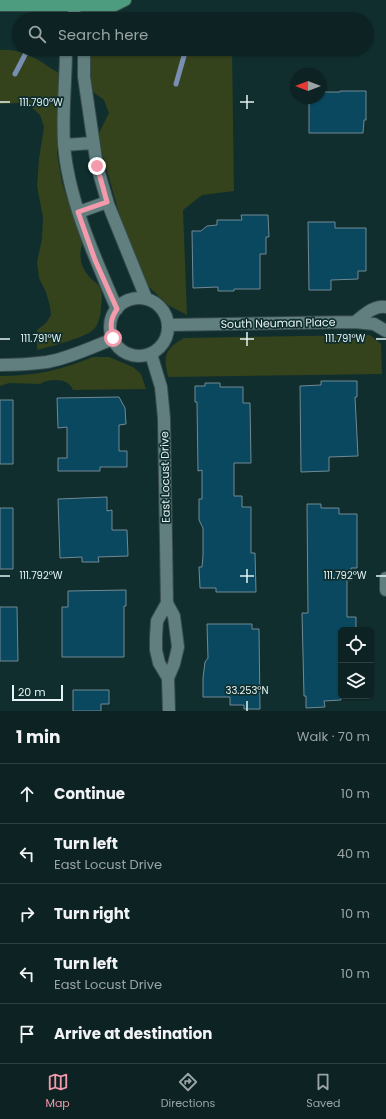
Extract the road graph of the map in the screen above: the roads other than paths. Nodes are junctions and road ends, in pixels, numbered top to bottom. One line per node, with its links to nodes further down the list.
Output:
1 (125, 0): 2 (main road)
2 (74, 2): 3 (main road); 4 (street); 5 (street)
3 (0, 5)
4 (73, 12)
5 (77, 12)
6 (66, 56): 8 (street)
7 (84, 56): 9 (street)
8 (66, 77): 9 (street); 11 (street)
9 (84, 77): 10 (street)
10 (93, 143): 11 (street); 12 (street)
11 (64, 144): 13 (street)
12 (107, 202): 13 (street); 14 (street)
13 (78, 212): 16 (street)
14 (146, 298): 16 (street); 18 (street)
15 (386, 307): 17 (street)
16 (117, 309): 20 (street)
17 (354, 322): 18 (street, South Neuman Place); 19 (street, South Neuman Place)
18 (168, 326): 21 (street)
19 (386, 331)
20 (113, 338): 21 (street); 22 (street)
21 (151, 354): 25 (street, East Locust Drive)
22 (0, 365)
23 (386, 578): 24 (street)
24 (386, 590)
25 (167, 603): 26 (street, East Locust Drive); 26 (street, East Locust Drive)
26 (168, 678): 27 (street, East Locust Drive)
27 (169, 711)

